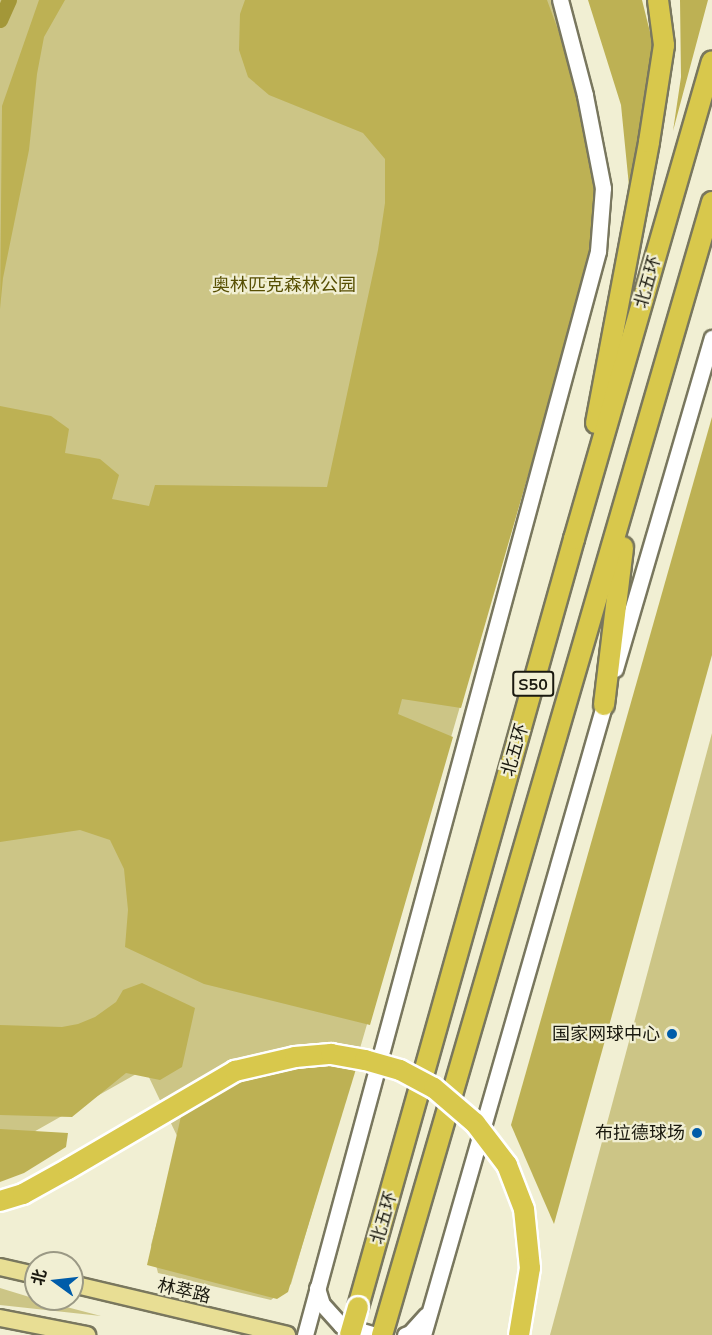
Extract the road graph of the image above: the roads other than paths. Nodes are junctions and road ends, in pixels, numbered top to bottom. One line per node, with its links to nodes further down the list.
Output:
1 (560, 0): 13 (street)
2 (658, 0): 7 (highway)
3 (712, 62): 7 (highway, 北五环 / S50)
4 (712, 202): 6 (highway, 北五环 / S50)
5 (712, 338): 8 (street)
6 (630, 490): 8 (highway); 16 (highway, 北五环 / S50)
7 (574, 539): 21 (highway, 北五环 / S50, bridge)
8 (604, 705): 14 (street)
9 (0, 1201): 25 (highway, bridge)
10 (0, 1267): 11 (main road)
11 (24, 1272)
12 (84, 1287): 17 (main road, 林萃路)
13 (317, 1288): 20 (street); 22 (street)
14 (430, 1311): 23 (street); 24 (street)
15 (0, 1318): 18 (main road)
16 (385, 1326)
17 (258, 1331): 19 (main road, 林萃路)
18 (87, 1335)
19 (287, 1335)
20 (305, 1335)
21 (350, 1335)
22 (375, 1335)
23 (405, 1335)
24 (423, 1335)
25 (519, 1335)

